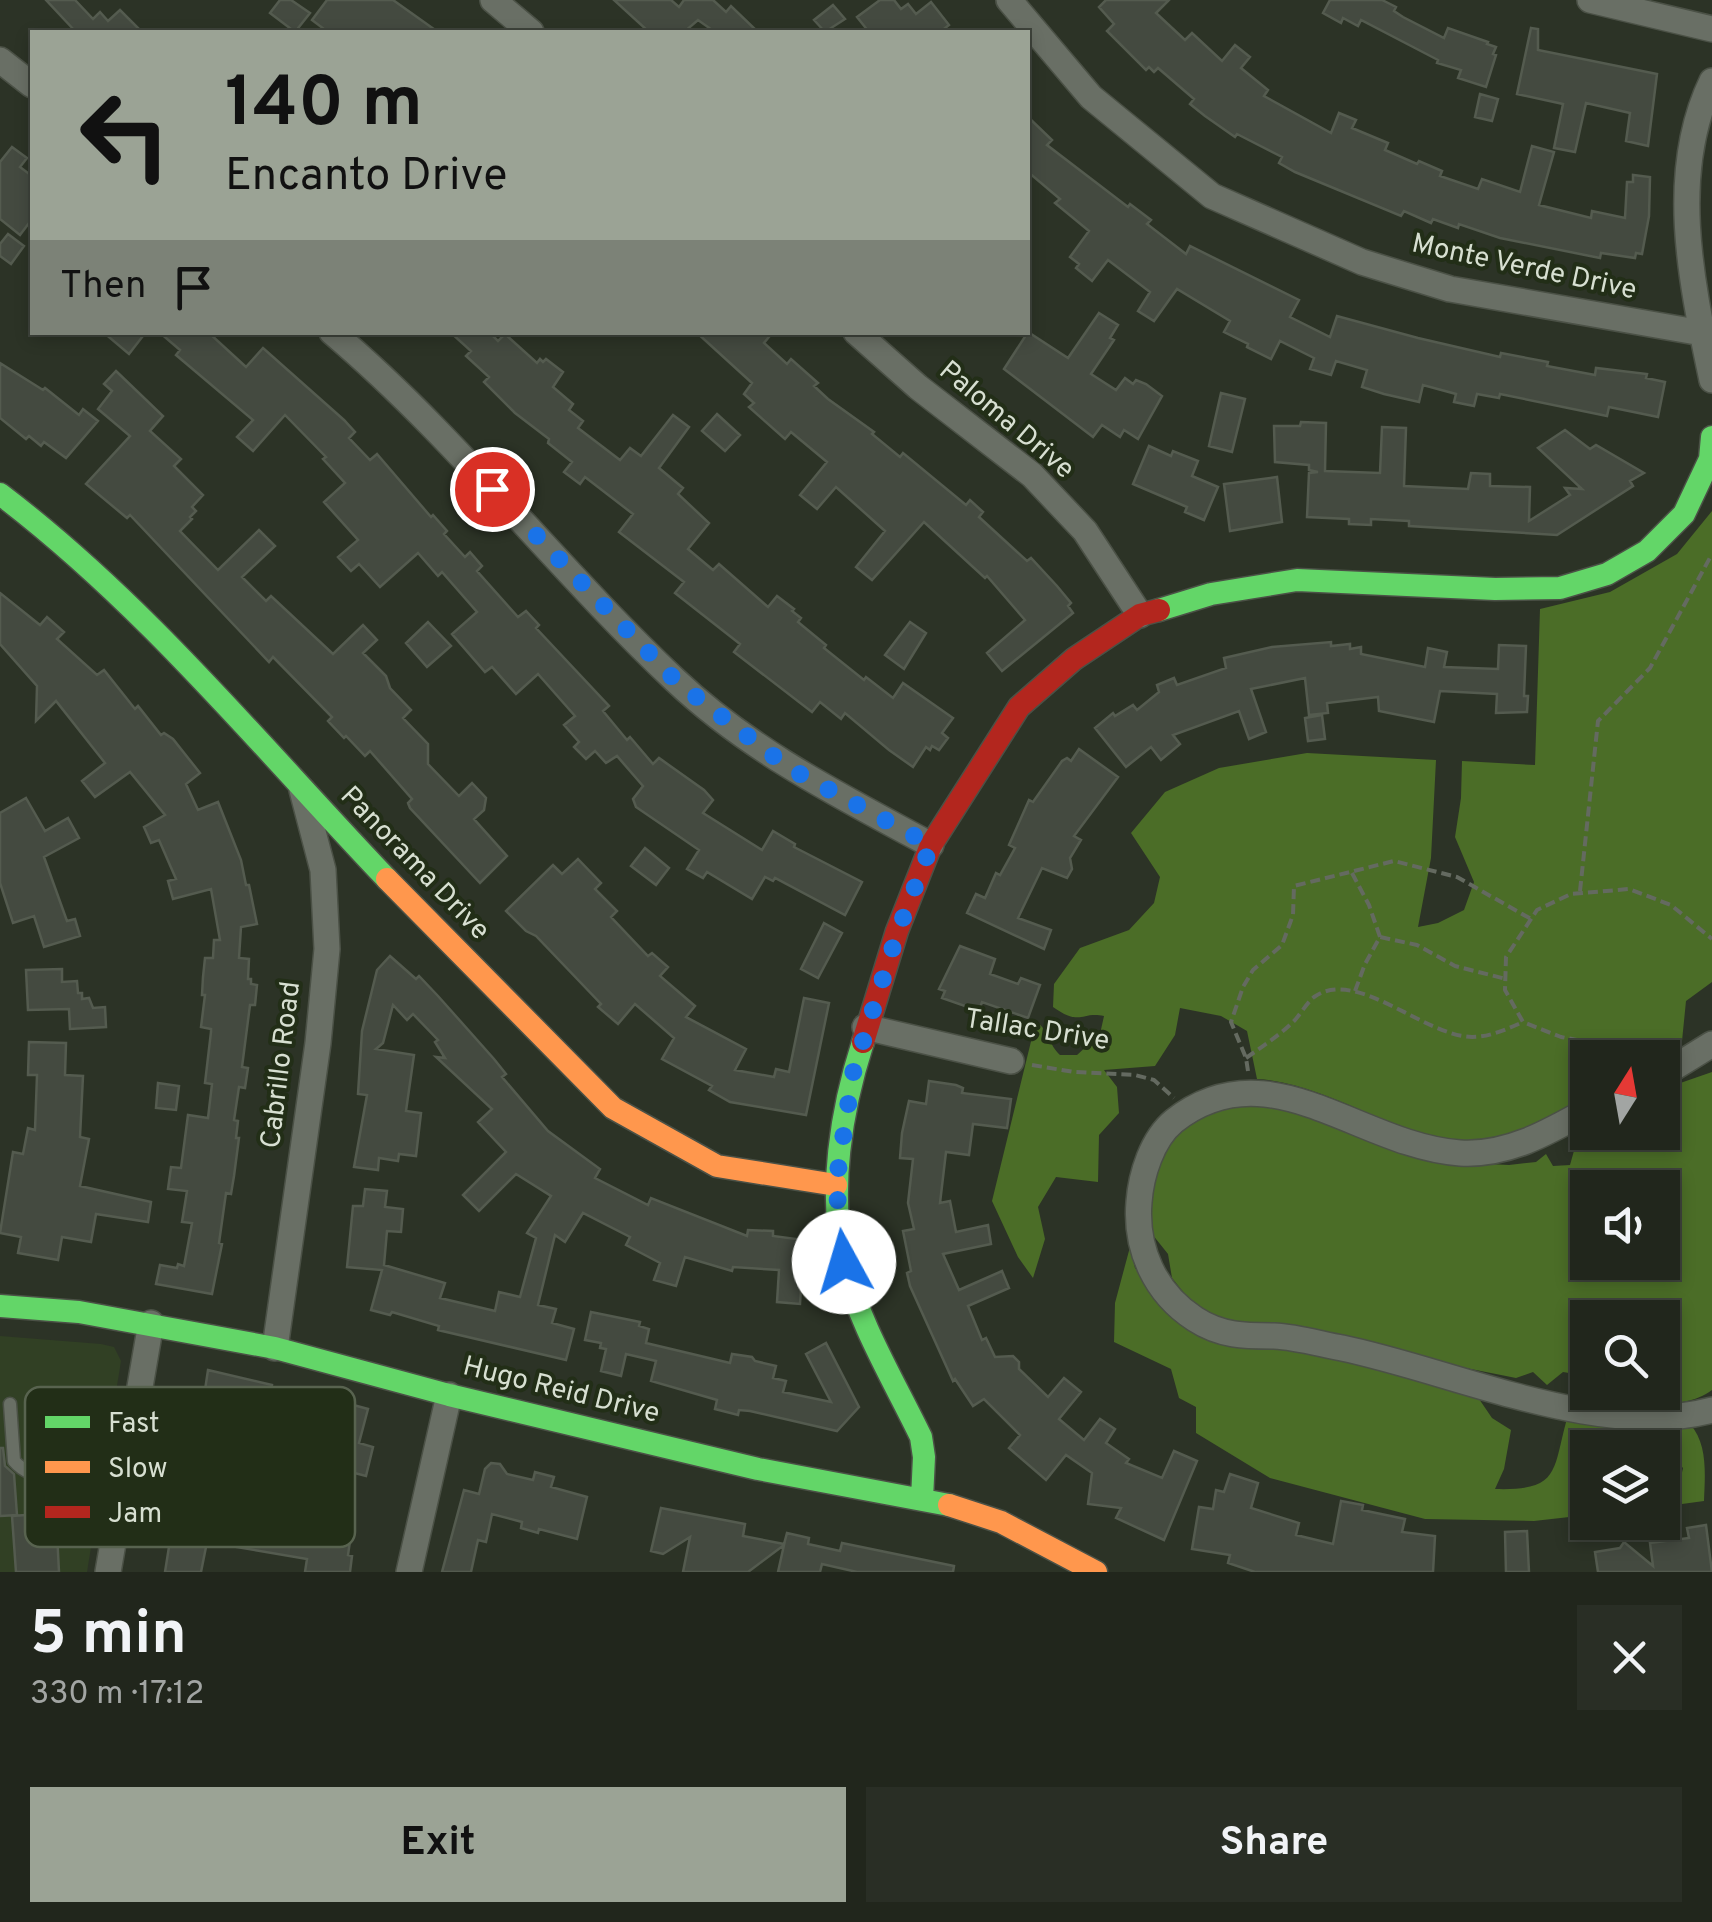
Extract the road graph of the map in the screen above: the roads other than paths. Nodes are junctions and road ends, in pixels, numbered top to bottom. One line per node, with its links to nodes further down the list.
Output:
1 (493, 0): 5 (street)
2 (1008, 0): 9 (street, Monte Verde Drive)
3 (1590, 0): 4 (street)
4 (1712, 29)
5 (529, 30)
6 (0, 60): 8 (street)
7 (1712, 81): 9 (street)
8 (30, 83)
9 (1702, 333): 12 (street)
10 (336, 335): 17 (street)
11 (859, 335): 15 (street, Paloma Drive)
12 (1712, 380)
13 (1712, 437): 15 (street)
14 (0, 494): 16 (street, Panorama Drive)
15 (1140, 616): 17 (street)
16 (302, 790): 23 (street, Panorama Drive); 26 (street, Cabrillo Road)
17 (931, 845): 18 (street)
18 (865, 1028): 20 (street, Tallac Drive); 23 (street)
19 (1712, 1044): 21 (street)
20 (1011, 1061)
21 (1680, 1065)
22 (1570, 1120): 30 (street)
23 (836, 1184): 32 (street)
24 (0, 1306): 25 (street, Hugo Reid Drive)
25 (151, 1323): 26 (street, Hugo Reid Drive); 27 (street)
26 (275, 1348): 28 (street, Hugo Reid Drive)
27 (140, 1387)
28 (449, 1395): 32 (street, Hugo Reid Drive); 35 (street)
29 (10, 1404): 31 (lane)
30 (1712, 1410)
31 (25, 1471)
32 (922, 1500): 36 (street, Hugo Reid Drive)
33 (112, 1547): 34 (street)
34 (108, 1572)
35 (409, 1572)
36 (1096, 1572)

